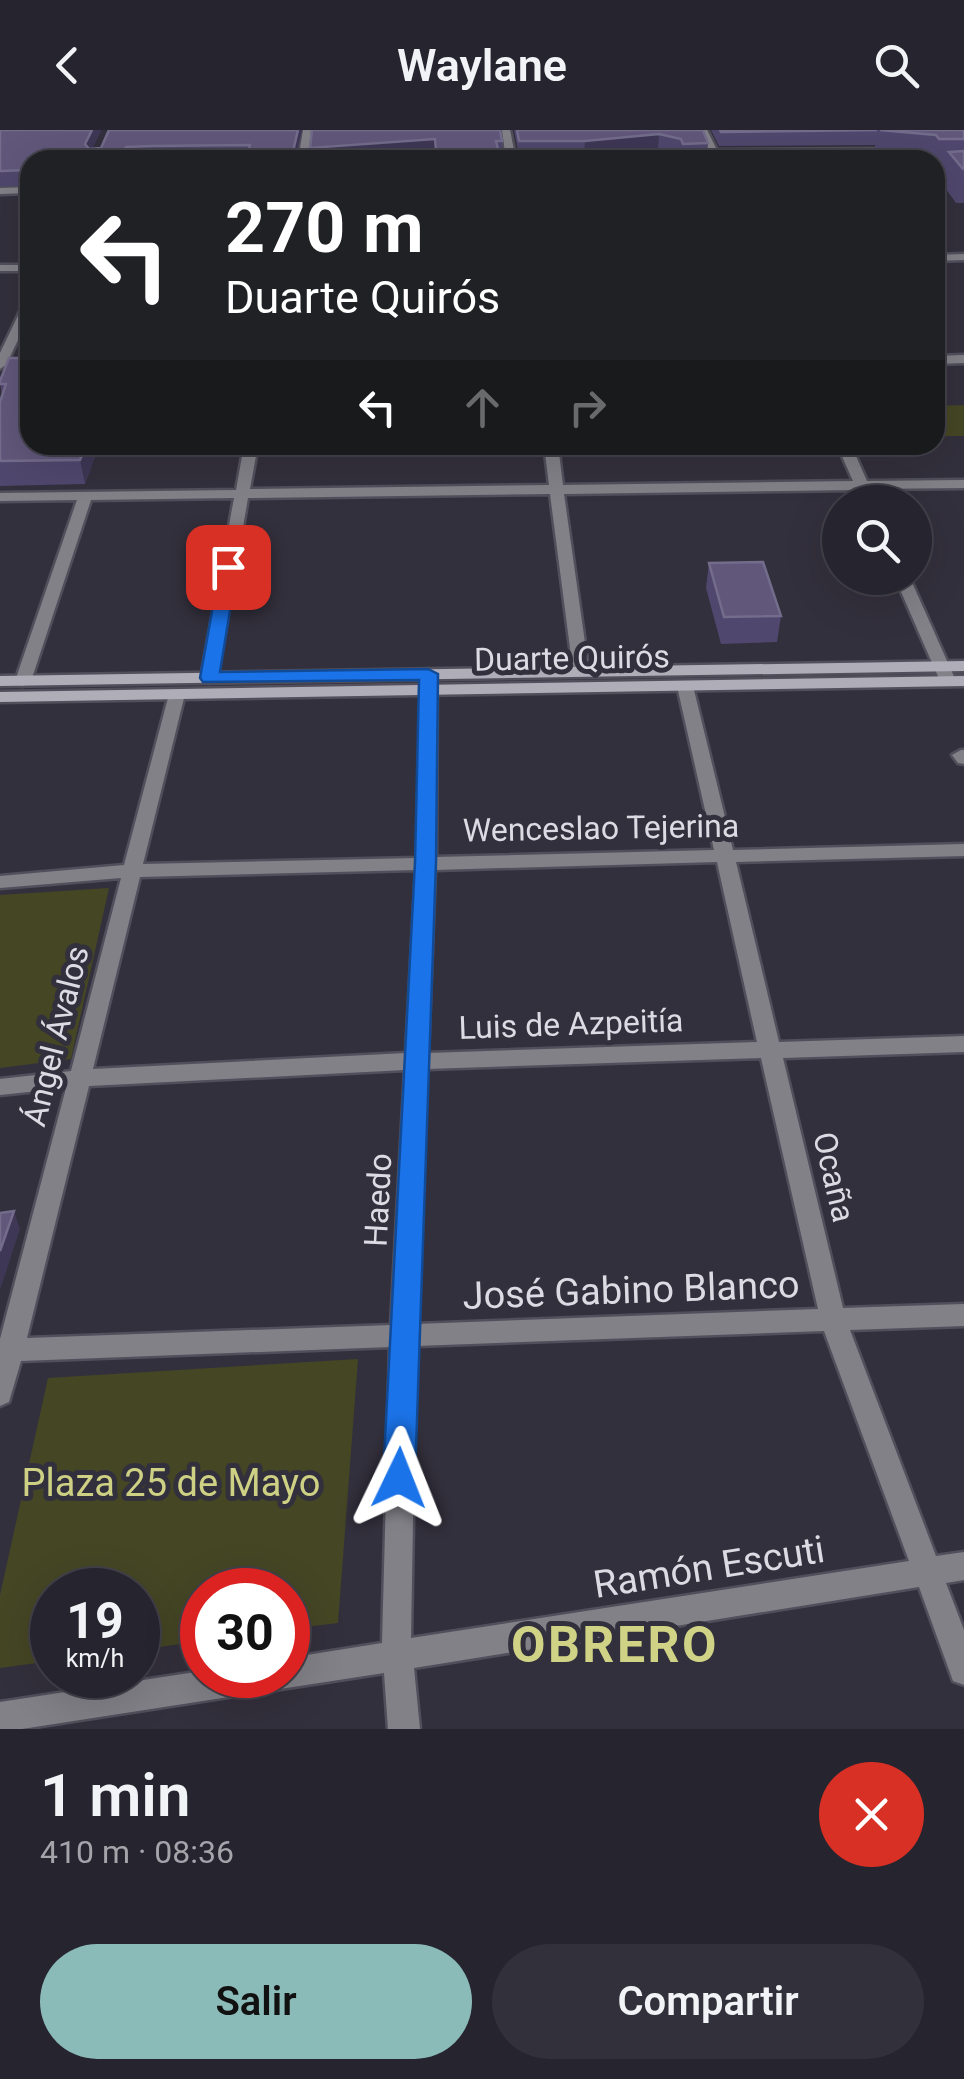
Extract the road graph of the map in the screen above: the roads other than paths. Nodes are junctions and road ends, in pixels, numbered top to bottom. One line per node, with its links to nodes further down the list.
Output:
1 (888, 141): 2 (street)
2 (894, 150)
3 (20, 325): 4 (street)
4 (0, 368): 5 (street)
5 (15, 371)
6 (249, 455): 13 (street)
7 (552, 455): 12 (street)
8 (848, 455): 10 (street)
9 (964, 484): 10 (street)
10 (861, 485)
11 (822, 486): 12 (street)
12 (556, 489): 13 (street); 18 (street)
13 (241, 494): 15 (street); 20 (street)
14 (0, 497): 15 (street)
15 (85, 497): 22 (street)
16 (910, 595): 19 (street)
17 (964, 666): 19 (main road, Duarte Quirós)
18 (581, 671): 19 (main road, Duarte Quirós); 23 (main road, Duarte Quirós)
19 (951, 676): 24 (main road, Duarte Quirós)
20 (209, 678): 22 (main road, Duarte Quirós); 23 (main road, Duarte Quirós)
21 (0, 681): 22 (main road, Duarte Quirós)
22 (24, 681)
23 (429, 682): 24 (main road, Duarte Quirós); 25 (main road, Duarte Quirós); 29 (street, Haedo)
24 (685, 686): 28 (street, Ocaña)
25 (178, 694): 26 (main road, Duarte Quirós); 30 (street, Ángel Ávalos)
26 (0, 697)
27 (964, 850): 28 (street, Wenceslao Tejerina)
28 (726, 855): 29 (street, Wenceslao Tejerina); 33 (street, Ocaña)
29 (426, 862): 30 (street, Wenceslao Tejerina); 34 (street, Haedo)
30 (132, 871): 31 (street, Wenceslao Tejerina); 35 (street, Ángel Ávalos)
31 (0, 882)
32 (964, 1044): 33 (street, Luis de Azpeitía)
33 (772, 1051): 34 (street, Luis de Azpeitía); 38 (street, Ocaña)
34 (417, 1061): 35 (street, Luis de Azpeitía); 39 (street, Haedo)
35 (78, 1078): 36 (street, Luis de Azpeitía); 40 (street, Ángel Ávalos)
36 (0, 1087)
37 (964, 1315): 38 (street, José Gabino Blanco)
38 (834, 1320): 39 (street, José Gabino Blanco); 43 (street, Ocaña)
39 (403, 1336): 40 (street, José Gabino Blanco); 44 (street, Haedo)
40 (6, 1350): 41 (street, Ángel Ávalos)
41 (0, 1394)
42 (964, 1566): 43 (street, Ramón Escuti)
43 (928, 1573): 44 (street, Ramón Escuti); 46 (street, Ocaña)
44 (396, 1656): 45 (street, Ramón Escuti); 49 (street, Haedo)
45 (310, 1670)
46 (964, 1670)
47 (180, 1690): 48 (street)
48 (0, 1717)
49 (404, 1729)

